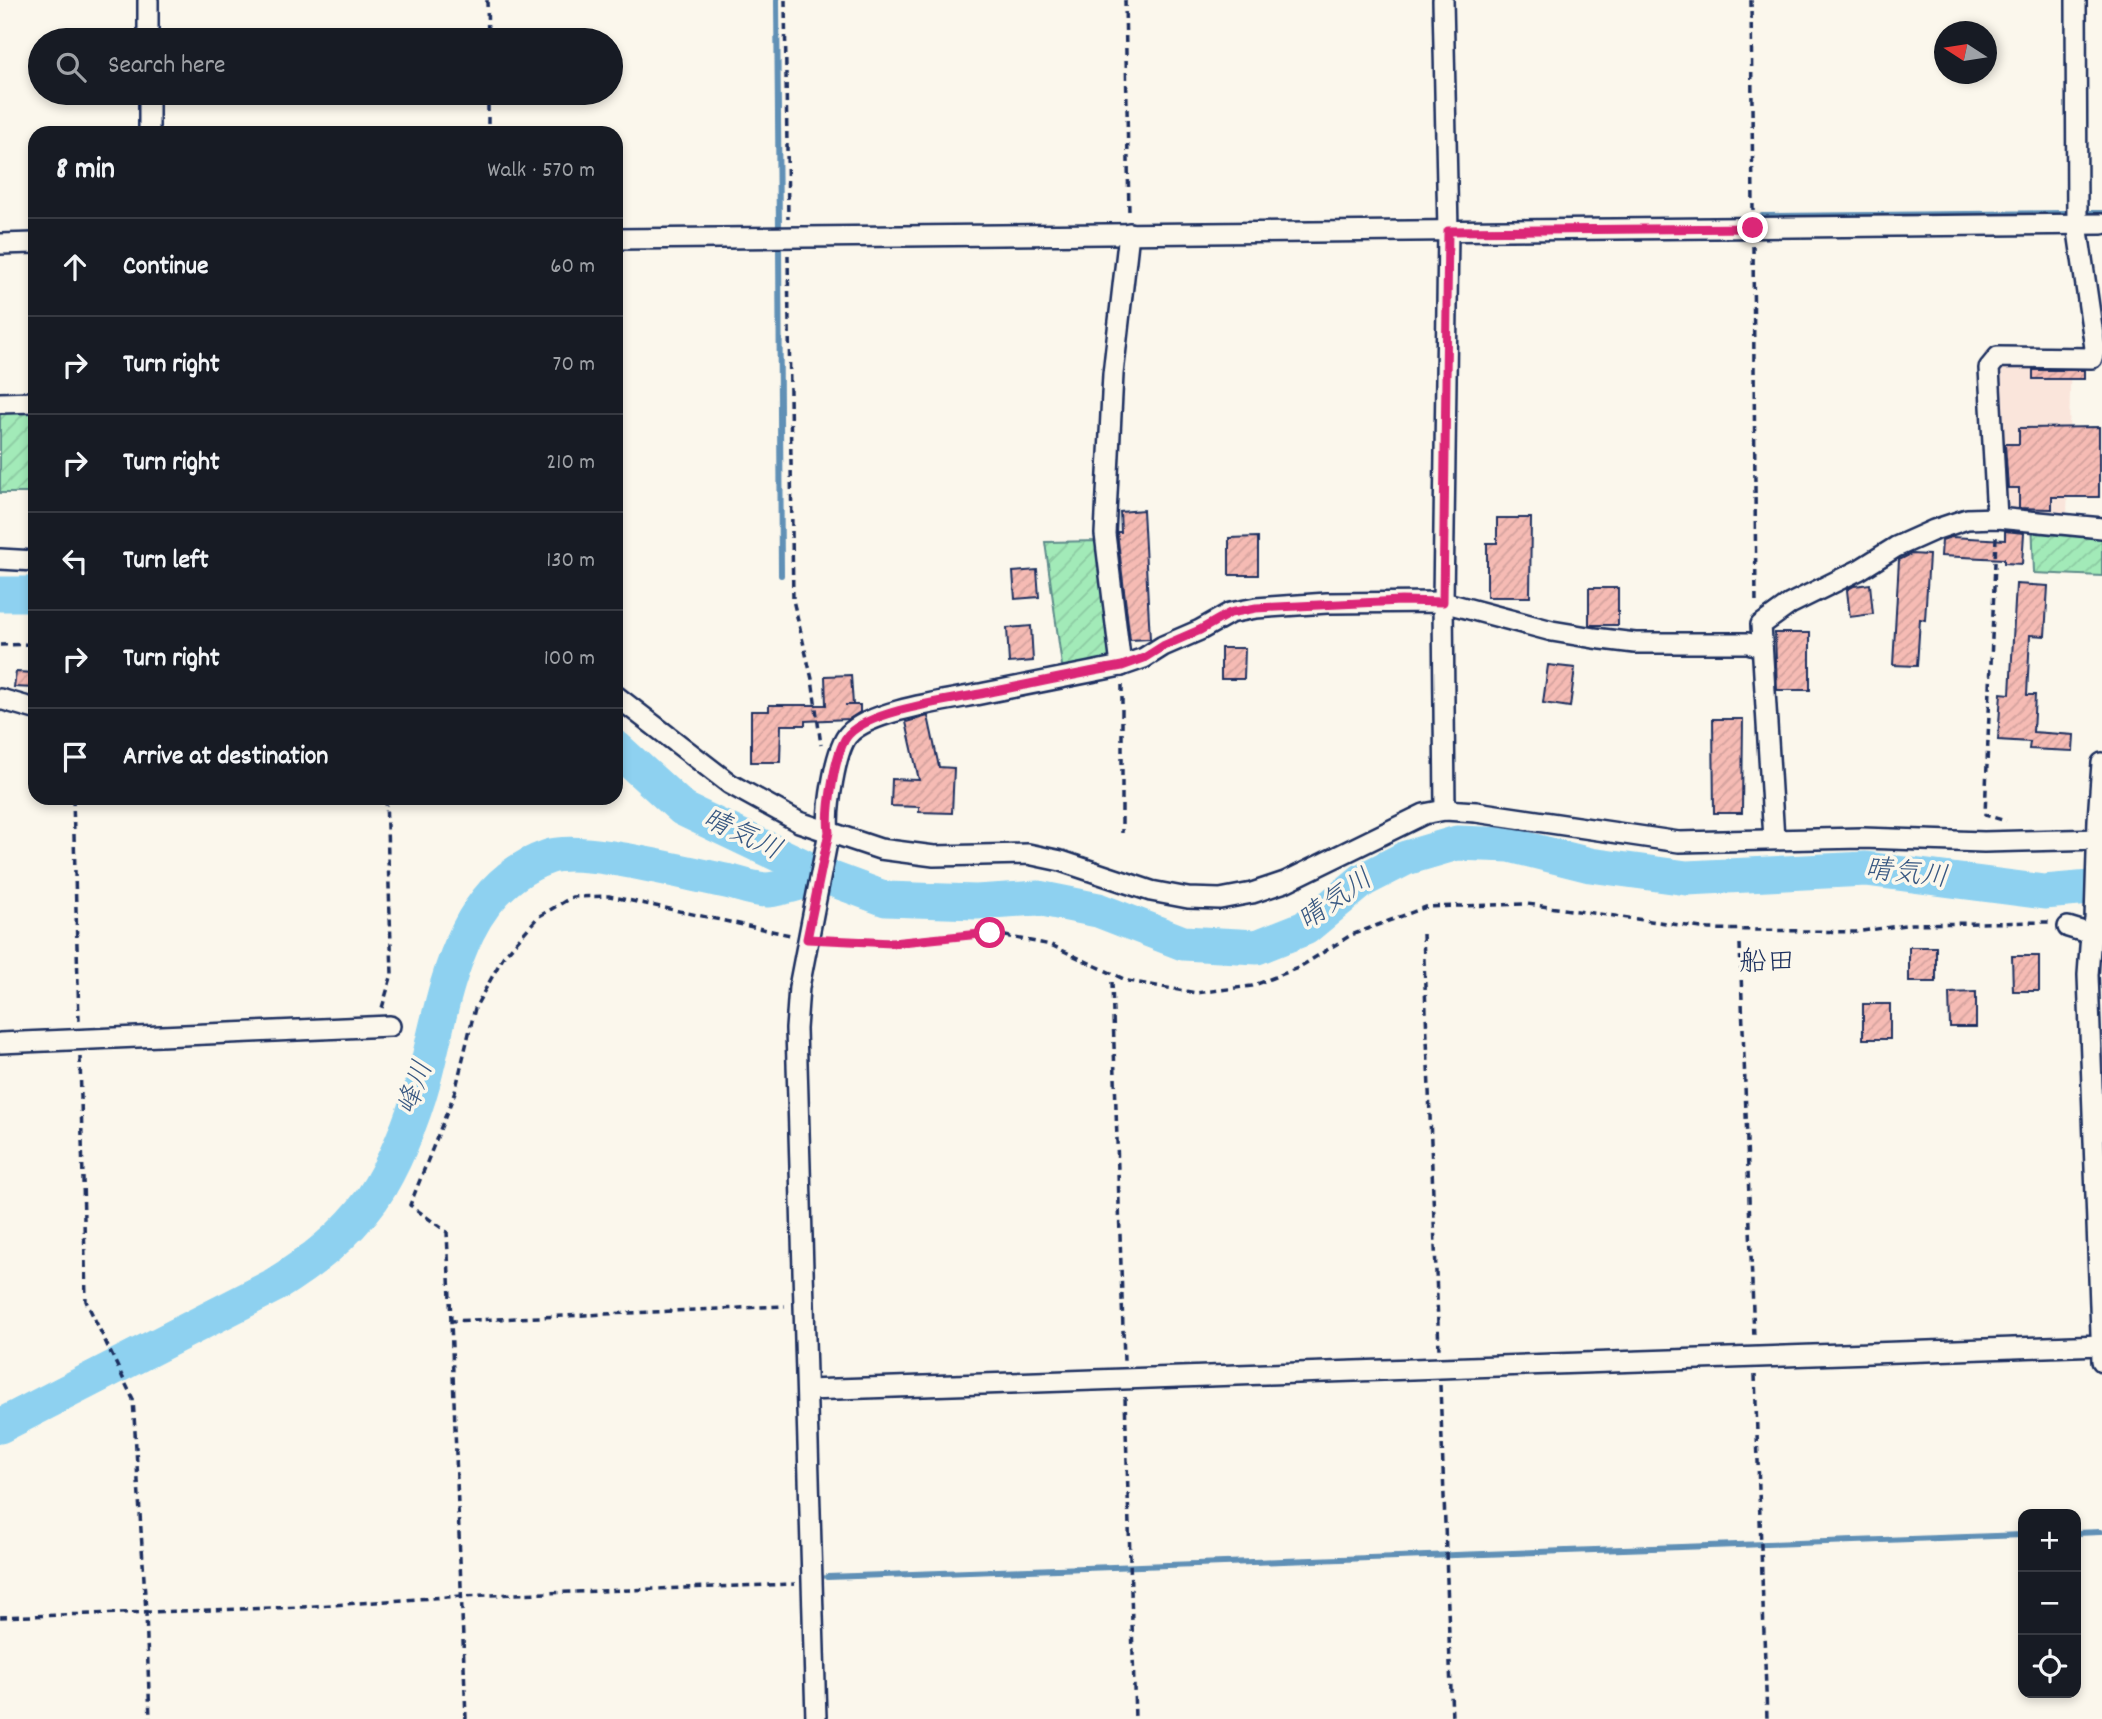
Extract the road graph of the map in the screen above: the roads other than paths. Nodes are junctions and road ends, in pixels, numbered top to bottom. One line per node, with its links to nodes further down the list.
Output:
1 (148, 0): 4 (street)
2 (1444, 0): 9 (street)
3 (2076, 0): 7 (street)
4 (148, 28)
5 (149, 105): 6 (street)
6 (149, 126)
7 (2077, 224): 8 (street); 9 (street); 16 (street)
8 (2102, 224)
9 (1448, 231): 10 (street); 20 (street)
10 (1129, 233): 11 (street); 22 (street)
11 (623, 239)
12 (28, 243): 13 (street)
13 (0, 244)
14 (28, 402): 15 (street)
15 (0, 403)
16 (1997, 518): 17 (street); 21 (street)
17 (2102, 528)
18 (0, 559): 19 (street)
19 (28, 561)
20 (1443, 602): 21 (street); 22 (street); 27 (street)
21 (1761, 647): 29 (street)
22 (1122, 666): 28 (street)
23 (0, 699): 25 (street)
24 (623, 701): 28 (street)
25 (28, 707)
26 (2102, 763): 30 (street)
27 (1444, 810): 28 (street); 29 (street)
28 (828, 838): 37 (street)
29 (1774, 839): 30 (street)
30 (2099, 839): 32 (street)
31 (2068, 927): 32 (street)
32 (2093, 927): 35 (street)
33 (384, 1026): 34 (street)
34 (0, 1043)
35 (2102, 1345): 36 (street); 37 (street)
36 (2102, 1361)
37 (807, 1390): 38 (street)
38 (817, 1719)

